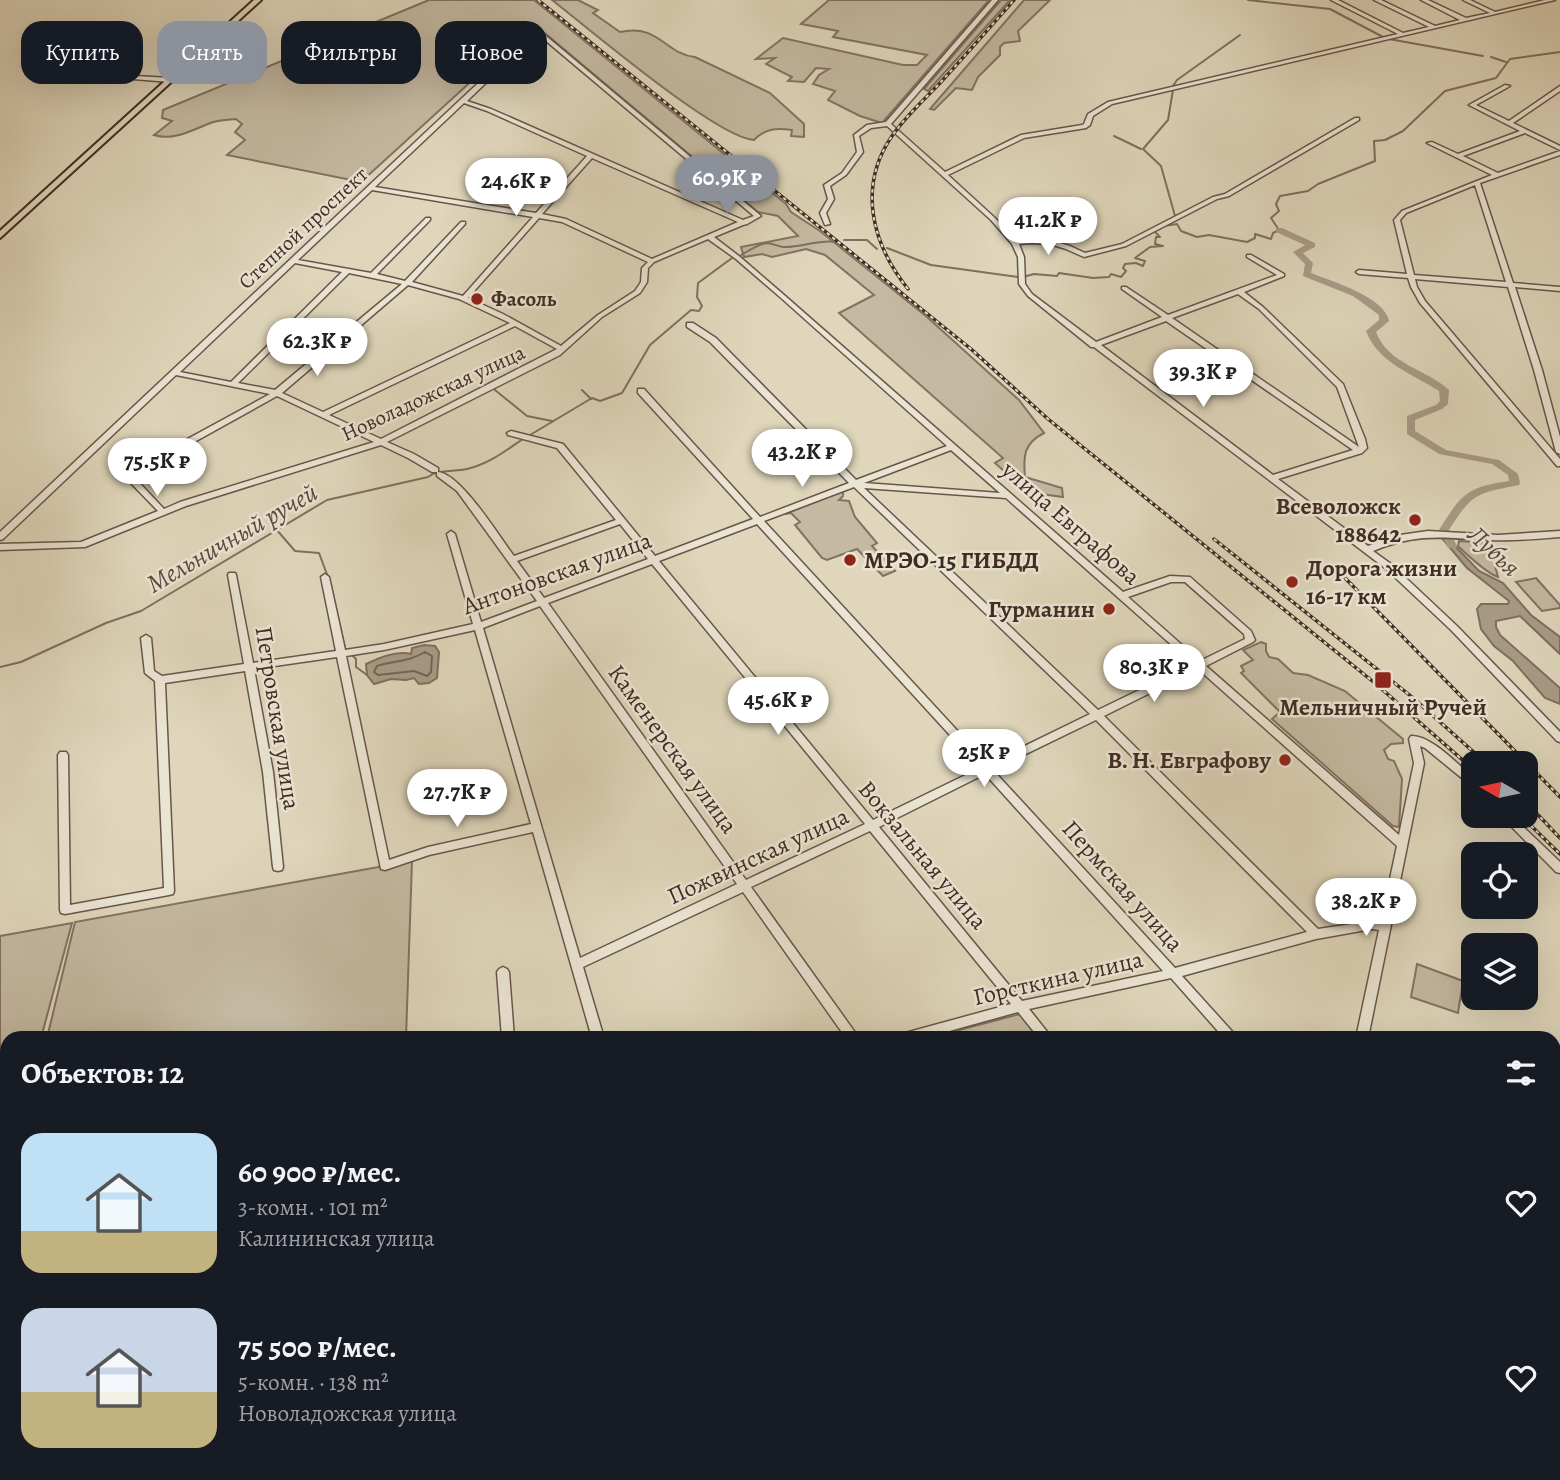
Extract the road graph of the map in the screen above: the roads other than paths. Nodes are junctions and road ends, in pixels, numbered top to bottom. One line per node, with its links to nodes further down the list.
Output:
1 (258, 0): 12 (main road)
2 (995, 0): 21 (street)
3 (1334, 0): 14 (street)
4 (1377, 0): 13 (street)
5 (1424, 0): 11 (street)
6 (1466, 0): 10 (street)
7 (1511, 0): 9 (street)
8 (1552, 0): 9 (street)
9 (1525, 6): 10 (street)
10 (1494, 13): 11 (street)
11 (1465, 20): 13 (street)
12 (235, 21)
13 (1433, 27): 14 (street)
14 (1403, 35): 28 (street)
15 (166, 84): 37 (main road)
16 (1507, 86): 20 (street)
17 (1560, 88): 20 (street)
18 (462, 101): 25 (street); 31 (street, Степной проспект); 35 (street, Степной проспект)
19 (1357, 119): 39 (street)
20 (1509, 123): 22 (street)
21 (888, 124): 28 (street); 36 (street)
22 (1525, 131): 24 (street); 26 (street)
23 (1430, 143): 26 (street)
24 (1559, 152): 27 (street); 29 (street)
25 (590, 156): 32 (street); 35 (street)
26 (1459, 156): 29 (street)
27 (1560, 163)
28 (944, 175): 39 (street)
29 (1497, 175): 30 (street)
30 (1477, 182): 46 (street); 48 (street)
31 (371, 188): 32 (street); 41 (street, Степной проспект)
32 (537, 215): 42 (street); 52 (street)
33 (428, 219): 45 (street)
34 (463, 223): 47 (street)
35 (745, 223): 38 (street)
36 (827, 224)
37 (0, 235)
38 (708, 236): 42 (street); 65 (street, улица Евграфова)
39 (1015, 243): 56 (street)
40 (1249, 256): 51 (street)
41 (293, 261): 43 (street); 58 (street, Степной проспект)
42 (652, 261): 57 (street, Новоладожская улица)
43 (347, 271): 45 (street); 59 (street)
44 (1359, 272): 46 (street)
45 (373, 275): 47 (street)
46 (1410, 276): 48 (street); 68 (street)
47 (408, 282): 52 (street); 61 (street)
48 (1510, 285): 50 (street); 67 (street)
49 (1124, 288): 53 (street)
50 (1560, 289)
51 (1239, 291): 53 (street); 66 (street)
52 (464, 299): 54 (street)
53 (1169, 318): 56 (street); 66 (street)
54 (514, 323): 57 (street); 62 (street)
55 (690, 325): 70 (street)
56 (1094, 345): 69 (street)
57 (562, 349): 64 (street, Новоладожская улица)
58 (175, 373): 59 (street, Каменерская улица); 77 (street, Степной проспект)
59 (233, 384): 61 (street, Каменерская улица)
60 (641, 391): 73 (street, Пермская улица)
61 (278, 393): 62 (street, Каменерская улица); 72 (street)
62 (325, 414): 64 (street, Каменерская улица)
63 (511, 433): 74 (street, Вокзальная улица)
64 (380, 442): 72 (street, Новоладожская улица); 80 (street, Каменерская улица)
65 (952, 447): 70 (street, Антоновская улица); 71 (street, улица Евграфова)
66 (1359, 451): 69 (street)
67 (1560, 452)
68 (1560, 464)
69 (1271, 478): 79 (street)
70 (856, 485): 71 (street); 73 (street, Антоновская улица); 92 (street)
71 (1007, 496): 84 (street, улица Евграфова)
72 (162, 511): 78 (street, Новоладожская улица)
73 (758, 520): 81 (street, Антоновская улица); 95 (street, Пермская улица)
74 (621, 521): 80 (street); 81 (street, Вокзальная улица)
75 (451, 534): 86 (street)
76 (1560, 534): 79 (street)
77 (0, 537)
78 (0, 547)
79 (1367, 550): 93 (street)
80 (512, 560): 85 (street, Каменерская улица)
81 (653, 560): 85 (street, Антоновская улица); 98 (street, Вокзальная улица)
82 (232, 575): 90 (street, Петровская улица)
83 (325, 577): 88 (street)
84 (1121, 596): 89 (street, улица Евграфова); 89 (street, Пожвинская улица)
85 (542, 601): 86 (street, Антоновская улица); 103 (street, Каменерская улица)
86 (479, 626): 88 (street, Антоновская улица); 97 (street)
87 (146, 638): 91 (street)
88 (341, 653): 90 (street, Антоновская улица); 97 (street)
89 (1200, 666): 92 (street, Пожвинская улица); 100 (street, улица Евграфова)
90 (249, 668): 91 (street, Антоновская улица); 101 (street, Петровская улица)
91 (160, 680): 94 (street)
92 (1097, 715): 95 (street, Пожвинская улица); 105 (street)
93 (1560, 738)
94 (63, 755)
95 (988, 769): 98 (street, Пожвинская улица); 108 (street, Пермская улица)
96 (1461, 773): 100 (street)
97 (537, 827): 106 (street)
98 (871, 827): 103 (street, Пожвинская улица); 109 (street, Вокзальная улица)
99 (1518, 828): 102 (street)
100 (1403, 845): 104 (street)
101 (278, 867)
102 (1560, 869)
103 (745, 885): 106 (street, Пожвинская улица); 112 (street, Каменерская улица)
104 (1385, 926): 105 (street, Горсткина улица); 116 (street)
105 (1316, 934): 108 (street, Горсткина улица)
106 (576, 965): 111 (street)
107 (503, 972): 110 (street)
108 (1174, 973): 109 (street, Горсткина улица); 115 (street, Пермская улица)
109 (1022, 1006): 113 (street, Горсткина улица); 114 (street, Вокзальная улица)
110 (507, 1031)
111 (596, 1031)
112 (848, 1031)
113 (931, 1031)
114 (1041, 1031)
115 (1226, 1031)
116 (1363, 1031)

